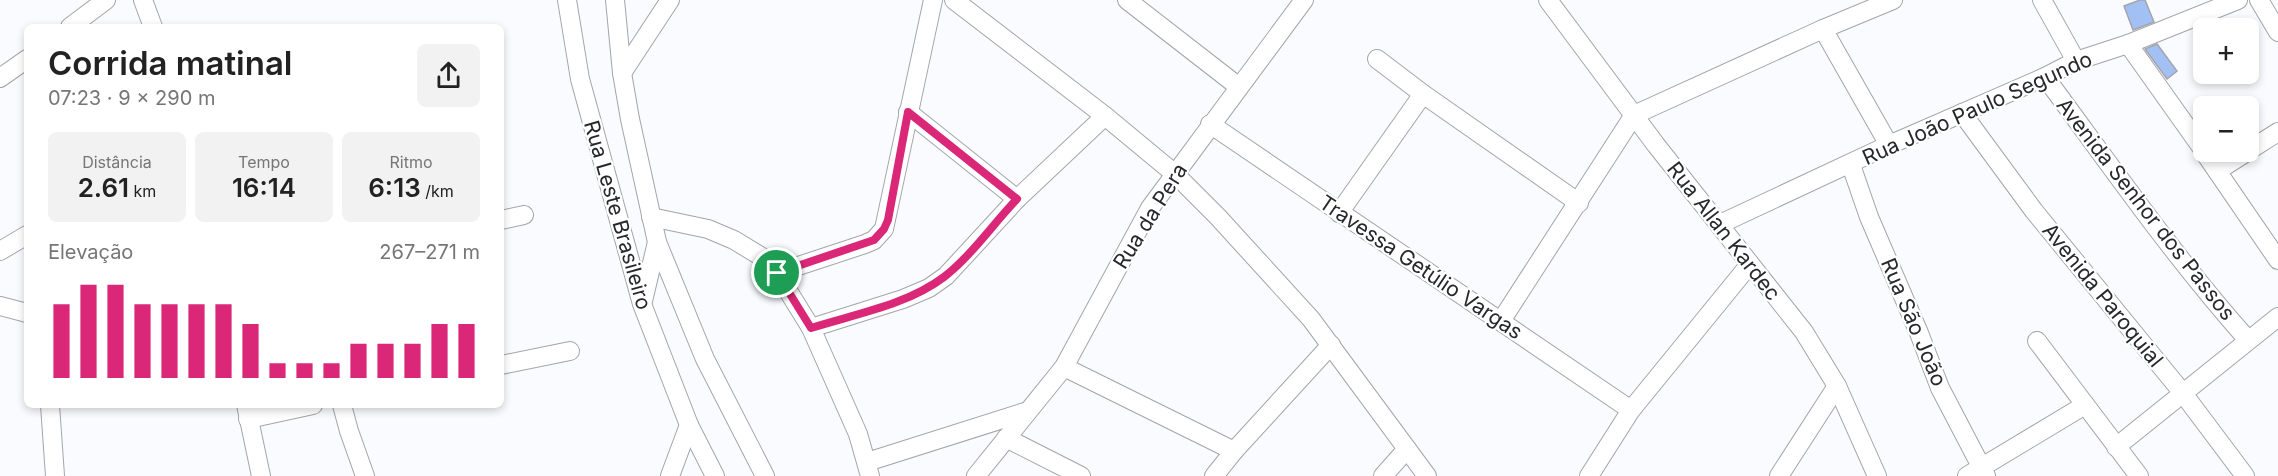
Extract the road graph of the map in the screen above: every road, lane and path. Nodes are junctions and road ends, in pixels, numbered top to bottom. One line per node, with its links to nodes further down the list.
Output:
1 (106, 0): 15 (street)
2 (143, 0): 16 (street)
3 (567, 0): 55 (street, Rua Leste Brasileiro)
4 (615, 0): 23 (street)
5 (670, 0): 23 (street)
6 (933, 0): 28 (street)
7 (954, 0): 31 (street)
8 (1128, 0): 26 (street)
9 (1304, 0): 26 (street, Rua da Pera)
10 (1548, 0): 30 (street, Rua Allan Kardec)
11 (1893, 0): 17 (street)
12 (2042, 0): 22 (street)
13 (2238, 0): 19 (street, Rua João Paulo Segundo)
14 (2259, 0): 18 (street)
15 (74, 24)
16 (152, 24)
17 (1823, 29): 30 (street); 36 (street)
18 (2278, 32)
19 (2128, 44): 22 (street, Rua João Paulo Segundo); 34 (street)
20 (1377, 59): 27 (street)
21 (24, 61): 25 (street)
22 (2076, 61): 24 (street, Rua João Paulo Segundo)
23 (622, 73): 46 (street)
24 (2045, 77): 29 (street, Rua João Paulo Segundo); 61 (street, Avenida Senhor dos Passos)
25 (0, 78)
26 (1239, 87): 32 (street, Rua da Pera)
27 (1423, 94): 43 (street); 44 (street)
28 (908, 112): 42 (street); 54 (street)
29 (1962, 113): 36 (street, Rua João Paulo Segundo); 68 (street, Avenida Paroquial)
30 (1634, 115): 43 (street); 48 (street, Rua Allan Kardec)
31 (1106, 116): 41 (street); 42 (street)
32 (1210, 124): 41 (street, Rua da Pera); 44 (street, Travessa Getúlio Vargas)
33 (2278, 132): 35 (street)
34 (2193, 136)
35 (2259, 144)
36 (1889, 145): 39 (street, Rua João Paulo Segundo)
37 (2211, 162): 40 (street)
38 (2231, 162): 40 (street)
39 (1851, 165): 48 (street, Rua João Paulo Segundo); 82 (street, Rua São João)
40 (2217, 171): 52 (street)
41 (1175, 174): 63 (street); 66 (street, Rua da Pera)
42 (1017, 199): 60 (street)
43 (1579, 203): 59 (street)
44 (1339, 213): 59 (street, Travessa Getúlio Vargas)
45 (524, 215): 47 (street)
46 (651, 217): 50 (street); 54 (street)
47 (504, 219)
48 (1720, 224): 53 (street, Rua Allan Kardec)
49 (24, 237): 51 (street)
50 (657, 242): 55 (street); 88 (street)
51 (0, 251)
52 (2278, 260)
53 (1750, 264): 67 (street, Rua Allan Kardec); 73 (street)
54 (777, 273): 60 (street)
55 (642, 304): 76 (street, Rua Leste Brasileiro)
56 (0, 306): 57 (street)
57 (24, 312)
58 (2278, 317): 61 (street)
59 (1501, 321): 73 (street, Travessa Getúlio Vargas)
60 (811, 328): 81 (street)
61 (2248, 340): 68 (street)
62 (2037, 341): 69 (street)
63 (1331, 345): 79 (street); 80 (street)
64 (570, 351): 65 (street)
65 (504, 364)
66 (1064, 367): 74 (street, Rua da Pera); 80 (street)
67 (1837, 386): 95 (street); 96 (street, Rua Allan Kardec)
68 (2182, 392): 78 (street); 98 (street, Avenida Paroquial)
69 (2085, 405): 78 (street); 82 (street)
70 (50, 408): 83 (street)
71 (285, 408): 75 (street)
72 (343, 408): 85 (street)
73 (1631, 410): 94 (street)
74 (1029, 411): 77 (street, Rua da Pera); 81 (street)
75 (247, 412): 84 (street)
76 (689, 425): 86 (street); 87 (street, Rua Leste Brasileiro)
77 (1006, 438): 89 (street, Rua da Pera); 90 (street)
78 (2116, 447): 97 (street)
79 (1407, 448): 92 (street); 93 (street)
80 (1234, 451): 91 (street)
81 (869, 469)
82 (1978, 473)
83 (55, 476)
84 (261, 476)
85 (365, 476)
86 (670, 476)
87 (715, 476)
88 (765, 476)
89 (976, 476)
90 (1081, 476)
91 (1214, 476)
92 (1383, 476)
93 (1427, 476)
94 (1589, 476)
95 (1779, 476)
96 (1877, 476)
97 (2139, 476)
98 (2245, 476)

